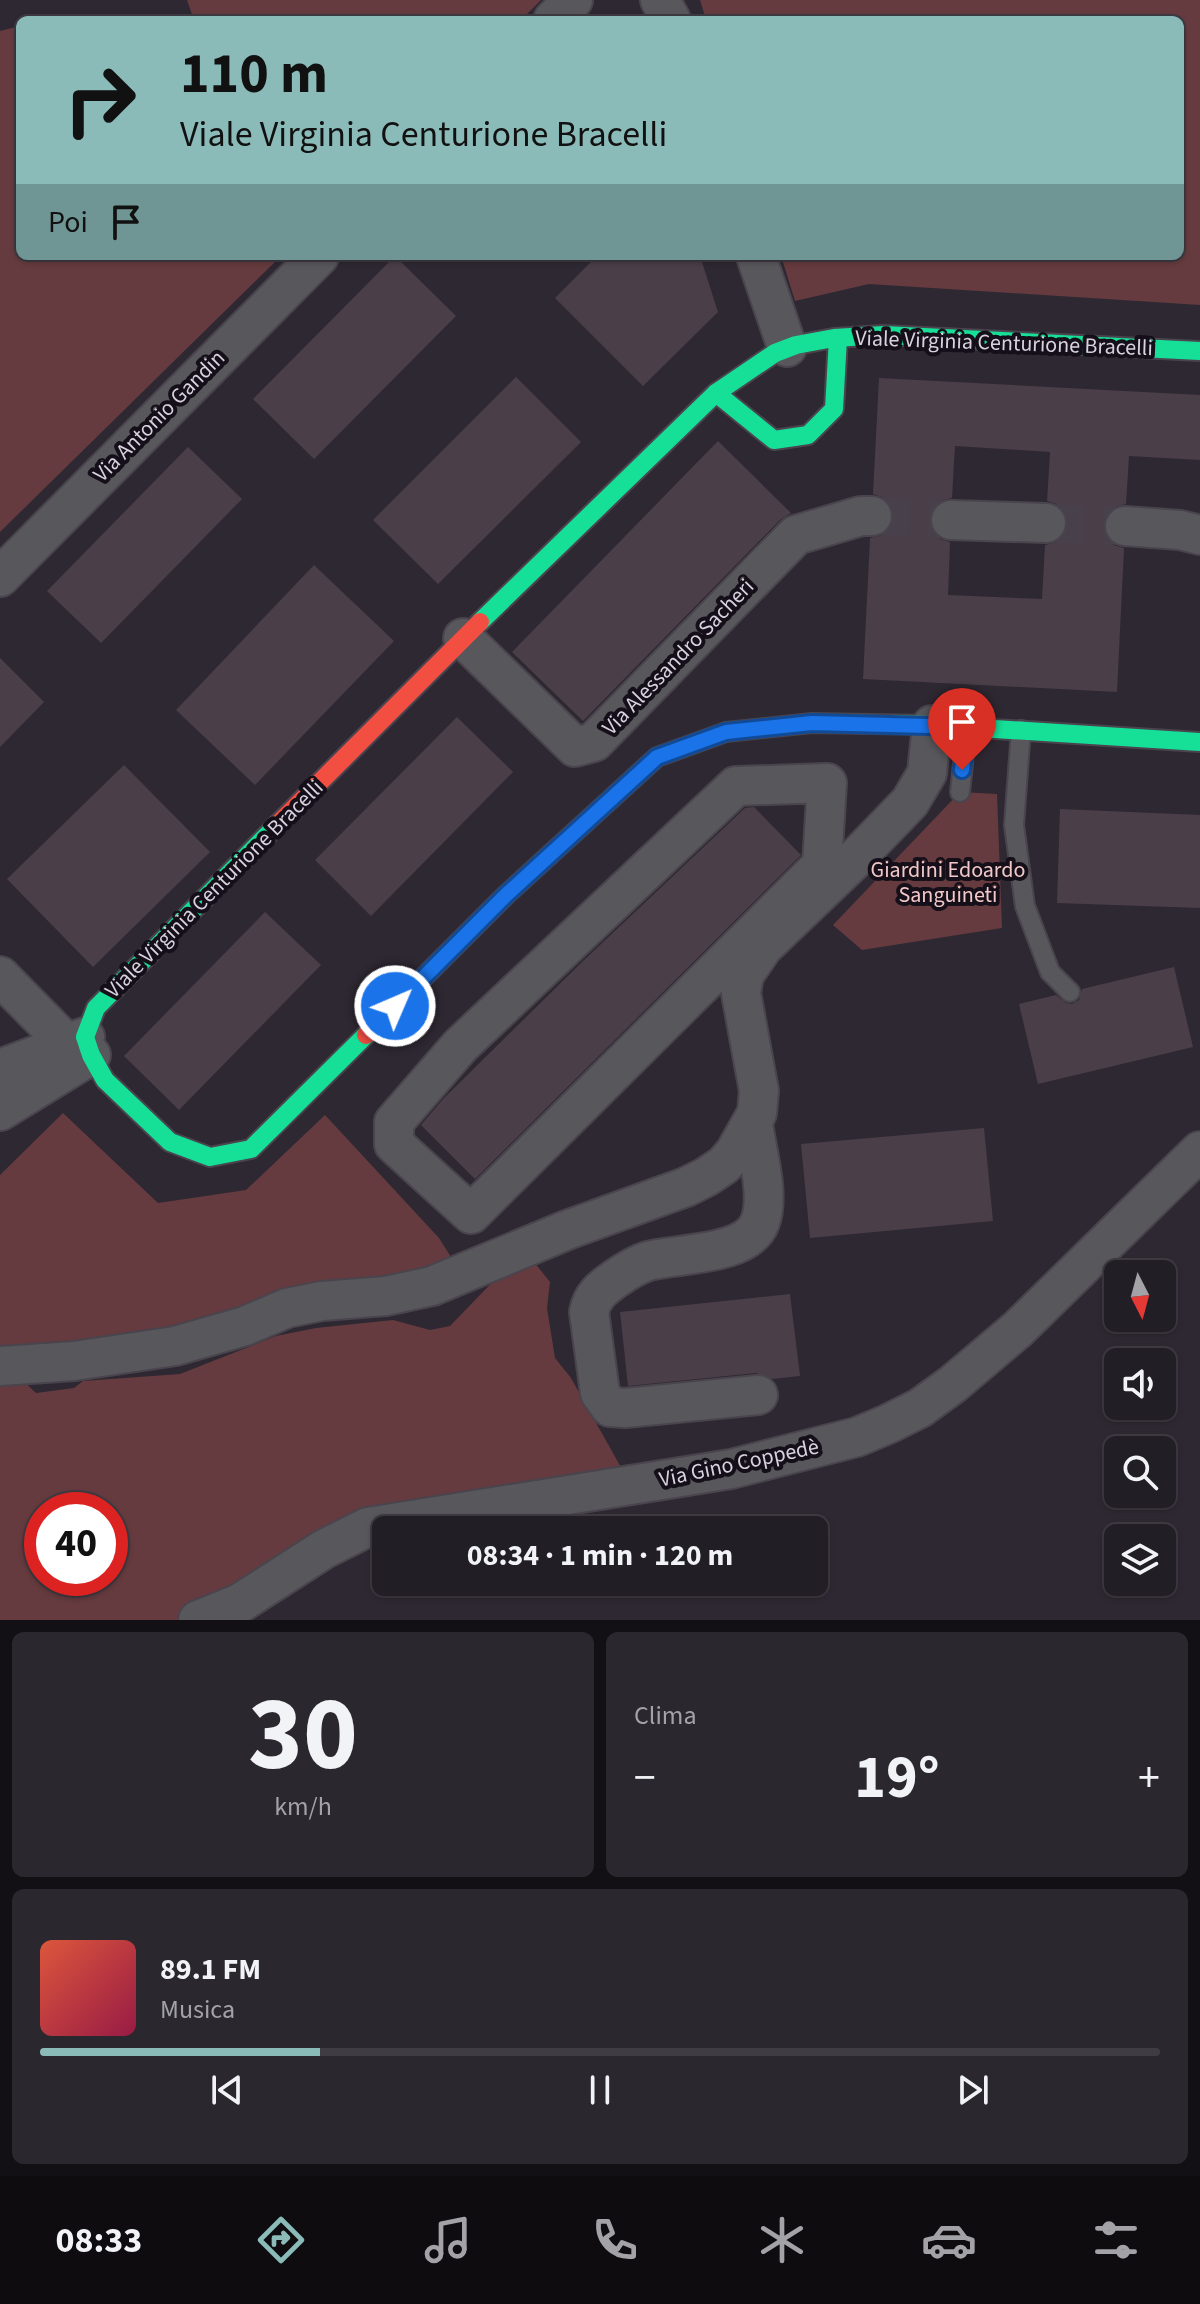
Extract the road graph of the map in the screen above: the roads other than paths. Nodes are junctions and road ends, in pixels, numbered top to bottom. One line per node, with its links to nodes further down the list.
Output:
1 (573, 0): 2 (street)
2 (557, 16)
3 (315, 260): 14 (street, Via Antonio Gandin)
4 (757, 260): 6 (street)
5 (838, 338): 6 (street, Viale Virginia Centurione Bracelli); 7 (street, Viale Virginia Centurione Bracelli); 8 (street)
6 (787, 347): 8 (street, Viale Virginia Centurione Bracelli)
7 (1200, 351)
8 (716, 393): 15 (street, Viale Virginia Centurione Bracelli)
9 (872, 516): 15 (street, Via Alessandro Sacheri)
10 (951, 520): 11 (street)
11 (1046, 523)
12 (1125, 526): 13 (street)
13 (1200, 535)
14 (0, 577)
15 (463, 638): 23 (street, Viale Virginia Centurione Bracelli)
16 (950, 726): 17 (street); 20 (lane); 23 (street); 26 (street)
17 (1021, 730): 18 (street); 22 (lane)
18 (1200, 742)
19 (827, 783): 19 (street)
20 (960, 792)
21 (0, 976): 23 (street)
22 (1070, 992)
23 (81, 1046): 24 (street); 25 (street)
24 (0, 1069)
25 (0, 1111)
26 (753, 1124): 28 (street); 29 (street)
27 (1200, 1151): 30 (street, Via Gino Coppedè)
28 (0, 1366)
29 (758, 1395)
30 (198, 1620)

